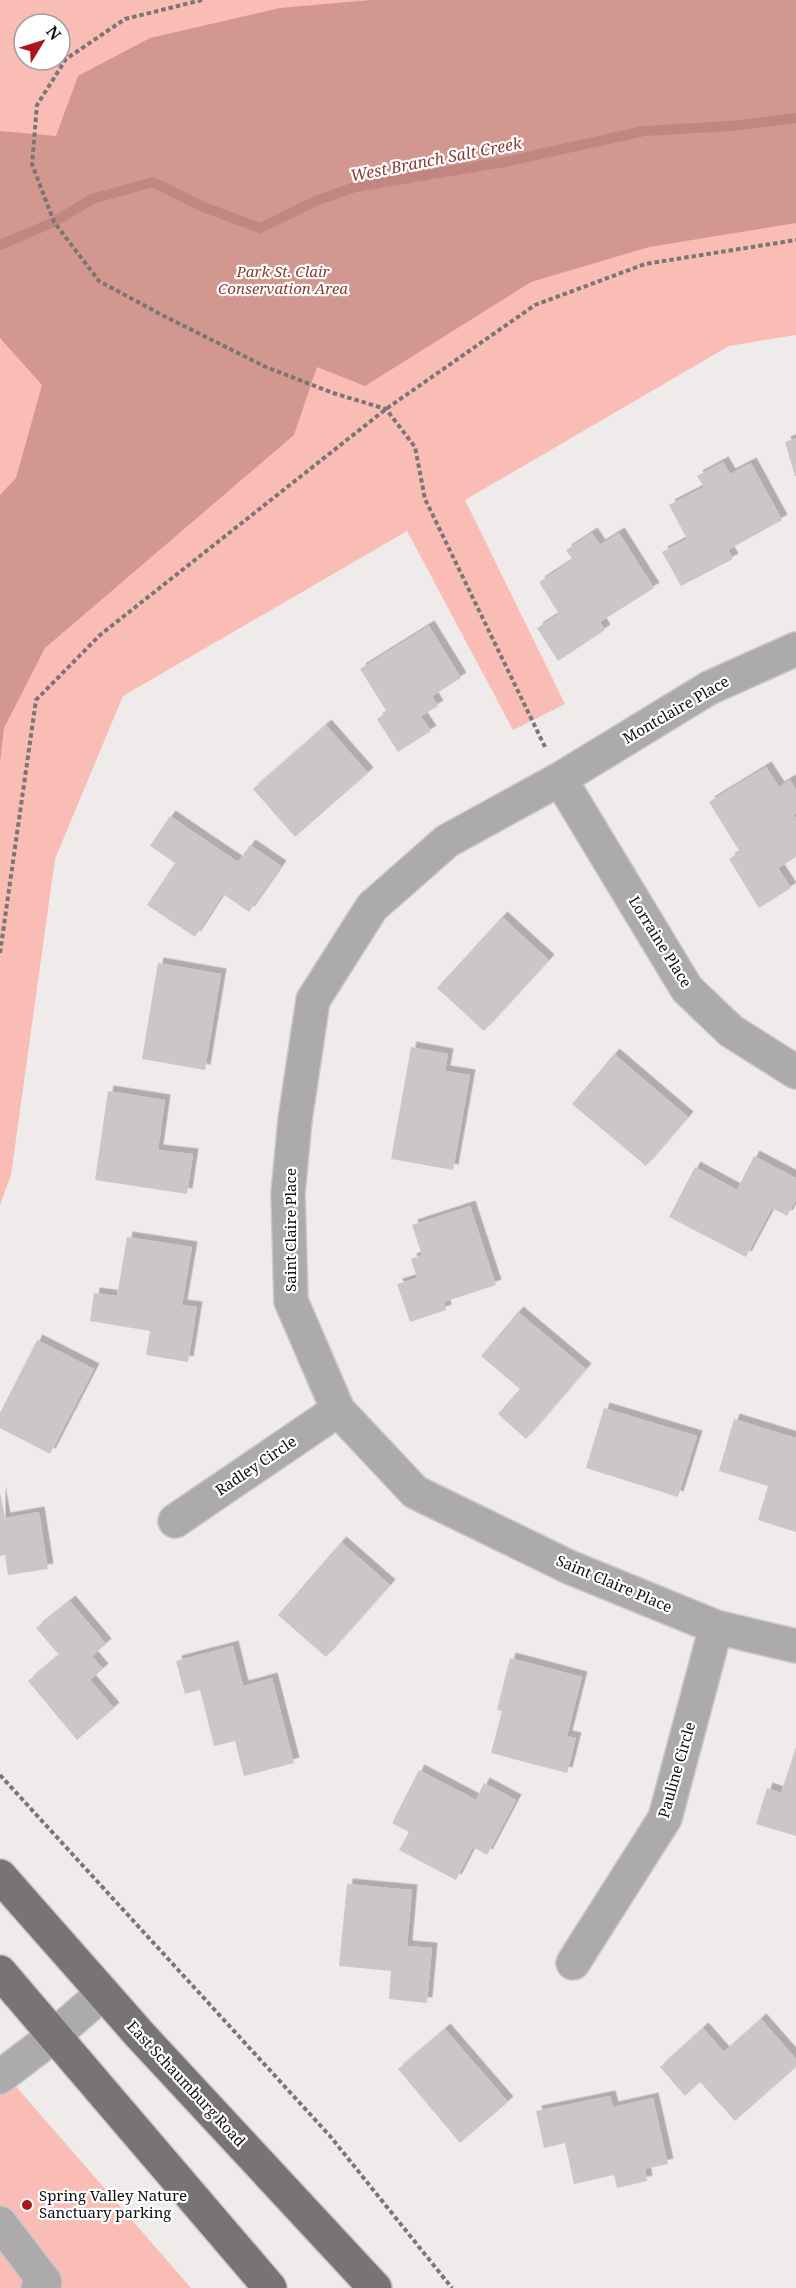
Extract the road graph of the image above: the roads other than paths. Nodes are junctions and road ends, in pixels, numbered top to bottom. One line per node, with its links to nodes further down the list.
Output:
1 (796, 649): 2 (street, Montclaire Place)
2 (560, 778): 3 (street, Lorraine Place); 4 (street, Saint Claire Place)
3 (796, 1072)
4 (338, 1410): 5 (street, Radley Circle); 6 (street, Saint Claire Place)
5 (175, 1521)
6 (716, 1627): 7 (street, Saint Claire Place); 9 (street, Pauline Circle)
7 (796, 1646)
8 (0, 1876): 11 (main road, East Schaumburg Road)
9 (573, 1963)
10 (0, 1972): 12 (main road)
11 (103, 1993): 12 (street); 17 (main road, East Schaumburg Road)
12 (55, 2035): 13 (street); 16 (main road)
13 (0, 2077)
14 (0, 2223): 15 (street)
15 (44, 2286)
16 (270, 2288)
17 (375, 2288)

